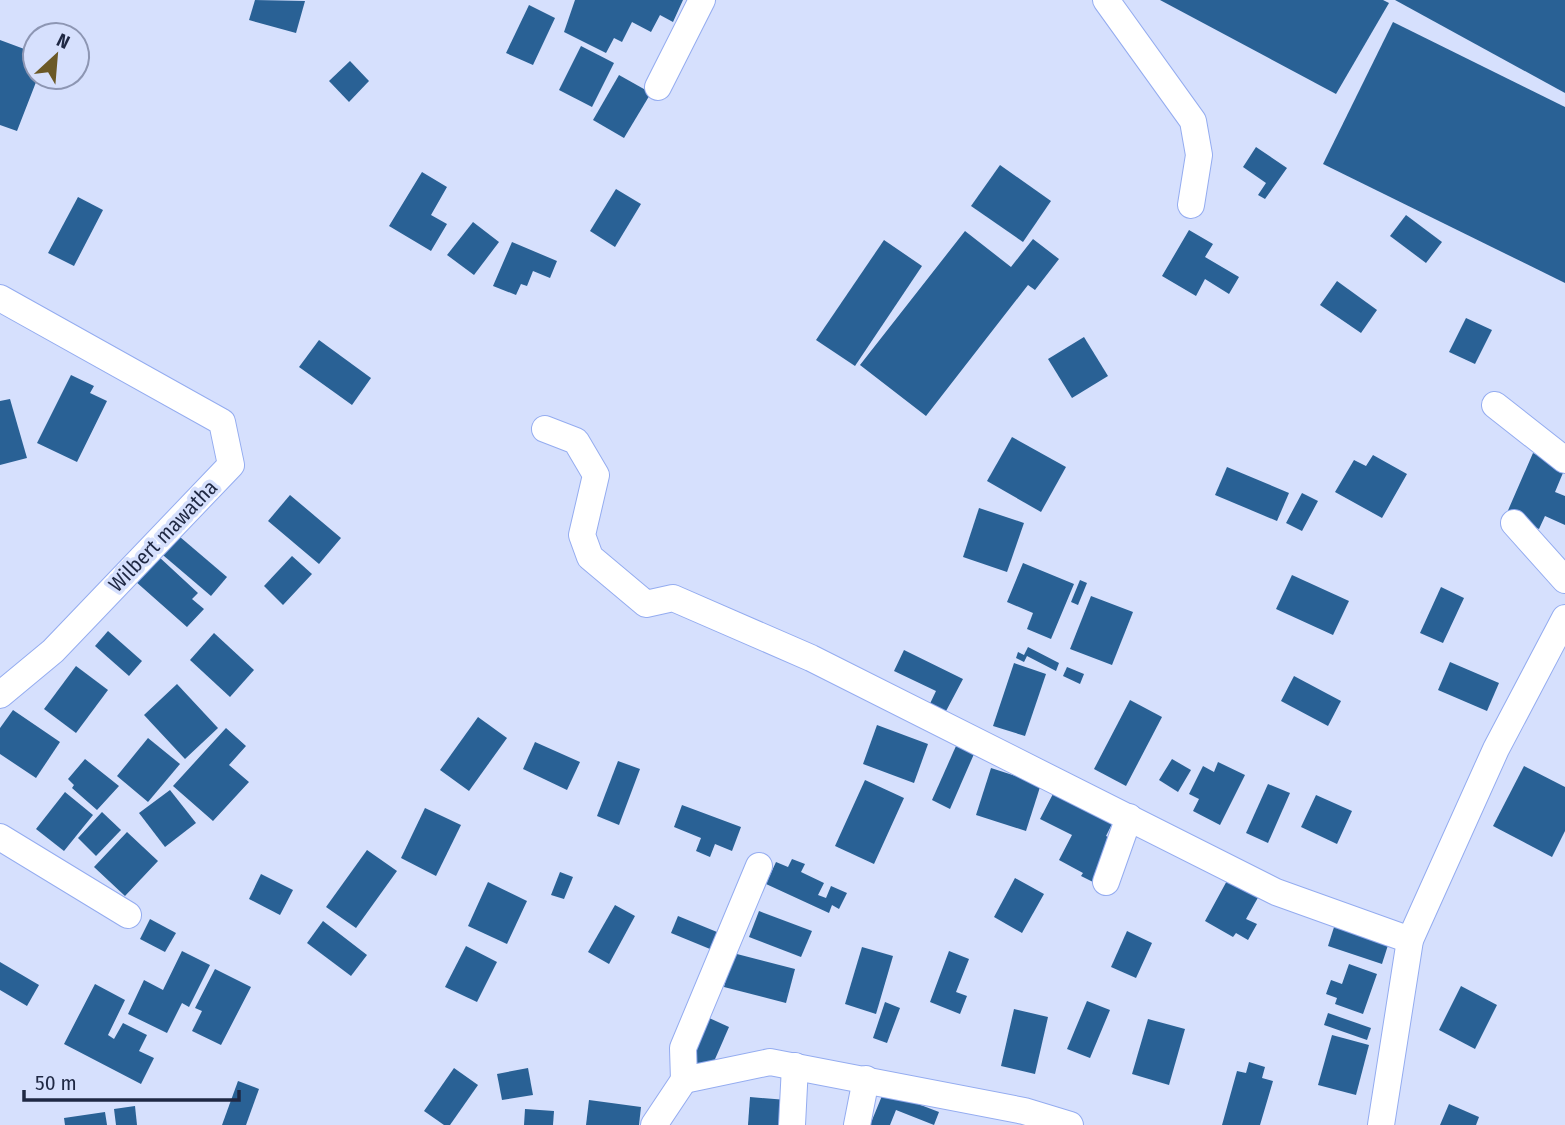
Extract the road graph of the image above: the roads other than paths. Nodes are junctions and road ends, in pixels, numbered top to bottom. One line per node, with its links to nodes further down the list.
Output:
1 (702, 0): 3 (street)
2 (1106, 0): 4 (street)
3 (658, 87)
4 (1191, 205)
5 (0, 298): 12 (street, Wilbert mawatha)
6 (1495, 405): 8 (street)
7 (545, 429): 13 (street)
8 (1565, 460)
9 (1514, 523): 10 (street)
10 (1565, 580)
11 (1565, 618): 18 (street)
12 (0, 695)
13 (1129, 817): 16 (street); 18 (street)
14 (0, 837): 17 (street)
15 (759, 866): 21 (street)
16 (1106, 882)
17 (128, 915)
18 (1410, 940): 27 (street)
19 (795, 1066): 20 (street); 21 (street); 24 (street)
20 (866, 1079): 22 (street); 25 (street)
21 (684, 1080): 23 (street)
22 (1023, 1118): 26 (street)
23 (654, 1125)
24 (792, 1125)
25 (857, 1125)
26 (1070, 1125)
27 (1381, 1125)

